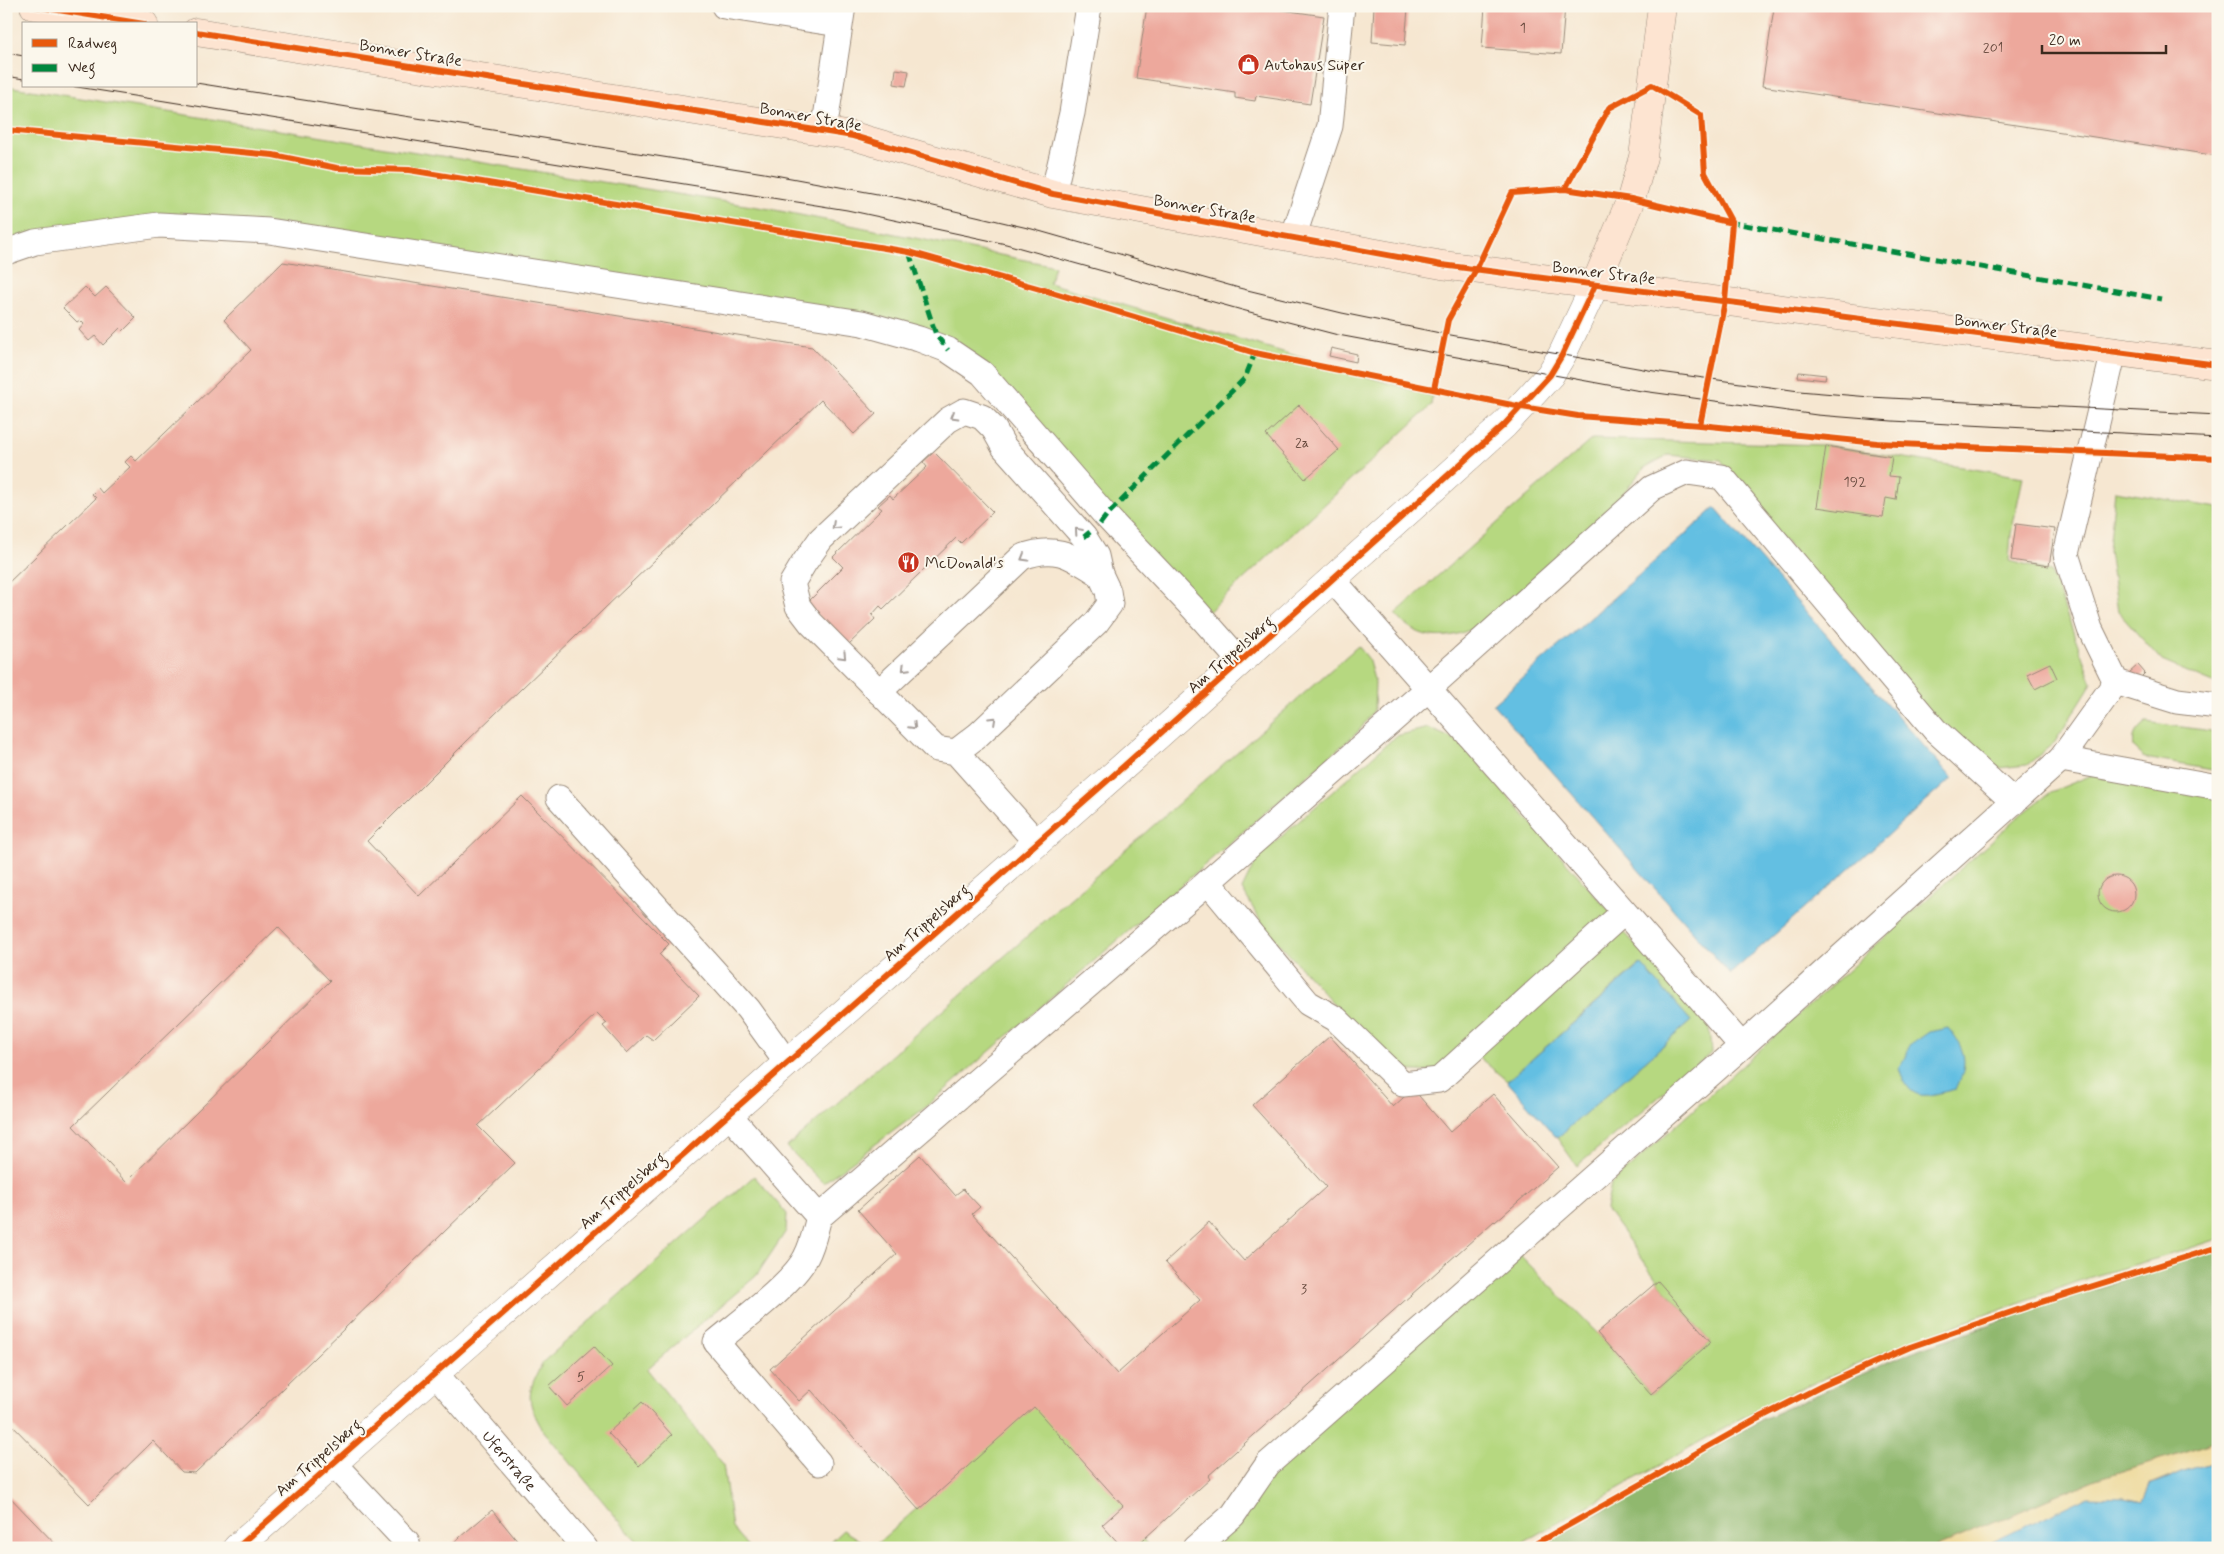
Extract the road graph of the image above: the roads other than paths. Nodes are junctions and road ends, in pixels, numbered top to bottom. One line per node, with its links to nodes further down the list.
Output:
1 (34, 6): 7 (main road)
2 (724, 6): 6 (lane)
3 (1089, 6): 10 (lane)
4 (1342, 6): 11 (lane)
5 (1662, 6): 13 (main road)
6 (841, 15): 9 (lane)
7 (132, 22)
8 (198, 32): 9 (main road, Bonner Straße)
9 (824, 131): 10 (main road, Bonner Straße)
10 (1053, 194): 11 (main road, Bonner Straße)
11 (1293, 238): 13 (main road, Bonner Straße)
12 (6, 252): 18 (lane)
13 (1594, 284): 14 (main road, Bonner Straße); 17 (street, Am Trippelsberg)
14 (2114, 351): 15 (main road, Bonner Straße); 19 (lane)
15 (2218, 366)
16 (1100, 574): 21 (lane, one-way to 21); 21 (lane, one-way to 21); 23 (lane, one-way to 16)
17 (1334, 580): 18 (street, Am Trippelsberg); 20 (lane)
18 (1241, 662): 28 (street, Am Trippelsberg)
19 (2116, 682): 22 (lane); 24 (lane)
20 (1428, 689): 27 (lane); 29 (lane); 30 (lane)
21 (879, 692): 23 (lane, one-way to 23)
22 (2218, 706)
23 (956, 752): 28 (lane)
24 (2061, 760): 25 (lane); 27 (lane)
25 (2218, 787)
26 (559, 798): 32 (lane)
27 (2014, 802): 31 (lane)
28 (1037, 843): 32 (street, Am Trippelsberg)
29 (1208, 882): 30 (lane); 34 (lane)
30 (1624, 912): 31 (lane)
31 (1742, 1046): 41 (lane)
32 (787, 1063): 33 (street, Am Trippelsberg)
33 (729, 1114): 34 (lane); 35 (street, Am Trippelsberg)
34 (819, 1216): 37 (lane)
35 (435, 1373): 36 (street, Am Trippelsberg); 40 (lane, Uferstraße)
36 (333, 1462): 38 (street, Am Trippelsberg); 39 (lane)
37 (819, 1463)
38 (237, 1548)
39 (408, 1548)
40 (585, 1548)
41 (1195, 1548)

